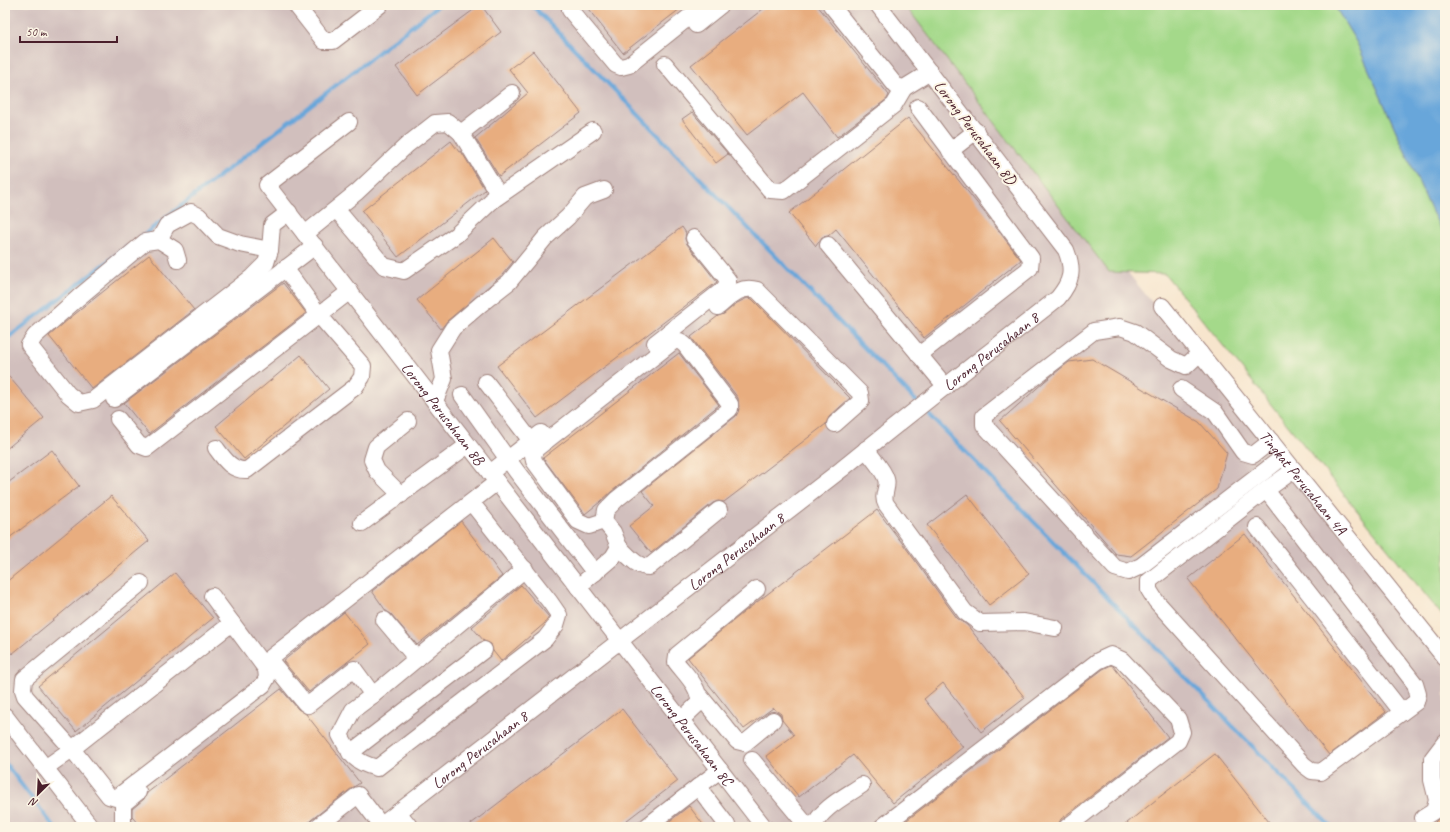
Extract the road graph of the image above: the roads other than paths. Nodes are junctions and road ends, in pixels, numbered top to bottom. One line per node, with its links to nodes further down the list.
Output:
1 (296, 5): 2 (street)
2 (380, 5)
3 (704, 5): 7 (street)
4 (722, 5): 8 (street)
5 (831, 5): 11 (street)
6 (878, 5): 10 (street, Lorong Perusahaan 8D)
7 (570, 10)
8 (680, 38)
9 (665, 64): 11 (street)
10 (930, 72): 11 (street); 16 (street, Lorong Perusahaan 8D)
11 (904, 88)
12 (512, 93): 17 (street)
13 (918, 107): 18 (street)
14 (349, 122): 22 (street, Lorong Perusahaan 8B)
15 (592, 131): 20 (street)
16 (976, 131): 18 (street); 29 (street, Lorong Perusahaan 8D)
17 (461, 133): 20 (street); 21 (street)
18 (950, 151): 36 (street)
19 (604, 190): 42 (street)
20 (493, 200): 21 (street)
21 (336, 209): 25 (street)
22 (289, 212): 25 (street, Lorong Perusahaan 8B); 27 (street)
23 (694, 238): 46 (street)
24 (159, 240): 27 (street); 27 (street); 28 (street)
25 (310, 240): 30 (street); 31 (street, Lorong Perusahaan 8B)
26 (828, 246): 36 (street)
27 (270, 250)
28 (178, 260)
29 (1071, 261): 39 (street, Lorong Perusahaan 8)
30 (285, 268): 33 (street); 41 (street)
31 (350, 291): 33 (street); 42 (street, Lorong Perusahaan 8B)
32 (1162, 306): 35 (street, Tingkat Perusahaan 4A)
33 (319, 315): 43 (street); 49 (street)
34 (674, 341): 45 (street); 59 (street); 59 (street)
35 (1200, 353): 47 (street, Tingkat Perusahaan 4A); 51 (street)
36 (919, 355): 39 (street)
37 (486, 382): 46 (street)
38 (1181, 389): 47 (street)
39 (941, 391): 50 (street, Lorong Perusahaan 8)
40 (462, 395): 52 (street)
41 (114, 399)
42 (435, 401): 48 (street, Lorong Perusahaan 8B)
43 (118, 419)
44 (408, 421): 56 (street)
45 (835, 424)
46 (531, 441): 52 (street)
47 (1271, 442): 51 (street, Tingkat Perusahaan 4A)
48 (468, 445): 54 (street, Lorong Perusahaan 8B); 56 (street)
49 (216, 448)
50 (866, 450): 71 (street); 72 (street, Lorong Perusahaan 8)
51 (1283, 457): 53 (street, Tingkat Perusahaan 4A)
52 (508, 459): 54 (street); 64 (street)
53 (1294, 470): 55 (street); 74 (street, Tingkat Perusahaan 4A)
54 (494, 478): 57 (street); 66 (street, Lorong Perusahaan 8B)
55 (1266, 490): 78 (street); 78 (street)
56 (401, 495): 60 (street)
57 (472, 502): 63 (street); 76 (street)
58 (719, 510): 62 (street)
59 (604, 521): 62 (street)
60 (362, 523)
61 (1257, 527): 78 (street)
62 (618, 546): 64 (street)
63 (525, 569): 75 (street); 84 (street)
64 (595, 573): 66 (street)
65 (141, 583): 83 (street)
66 (578, 587): 72 (street, Lorong Perusahaan 8B)
67 (757, 589): 77 (street)
68 (212, 596): 70 (street)
69 (384, 620): 75 (street)
70 (232, 623): 83 (street); 83 (street)
71 (1056, 628)
72 (620, 641): 80 (street, Lorong Perusahaan 8C); 91 (street, Lorong Perusahaan 8)
73 (484, 650): 84 (street)
74 (1445, 658)
75 (417, 659): 76 (street)
76 (372, 695): 84 (street)
77 (700, 696): 80 (street); 81 (street)
78 (1402, 712)
79 (5, 716): 87 (street)
80 (681, 720): 88 (street, Lorong Perusahaan 8C)
81 (773, 720)
82 (1445, 742): 92 (street)
83 (72, 749): 87 (street)
84 (350, 753)
85 (752, 760): 101 (street)
86 (177, 762): 96 (street)
87 (45, 768): 95 (street)
88 (720, 770): 90 (street); 100 (street, Lorong Perusahaan 8C)
89 (862, 785): 102 (street)
90 (698, 787): 93 (street); 99 (street)
91 (398, 812): 94 (street, Lorong Perusahaan 8); 98 (street)
92 (1423, 818)
93 (727, 825)
94 (380, 826): 97 (street)
95 (91, 827)
96 (123, 827)
97 (317, 827)
98 (410, 827)
99 (646, 827)
100 (764, 827)
101 (808, 827)
102 (814, 827)
103 (882, 827): 104 (street)
104 (1067, 827)

